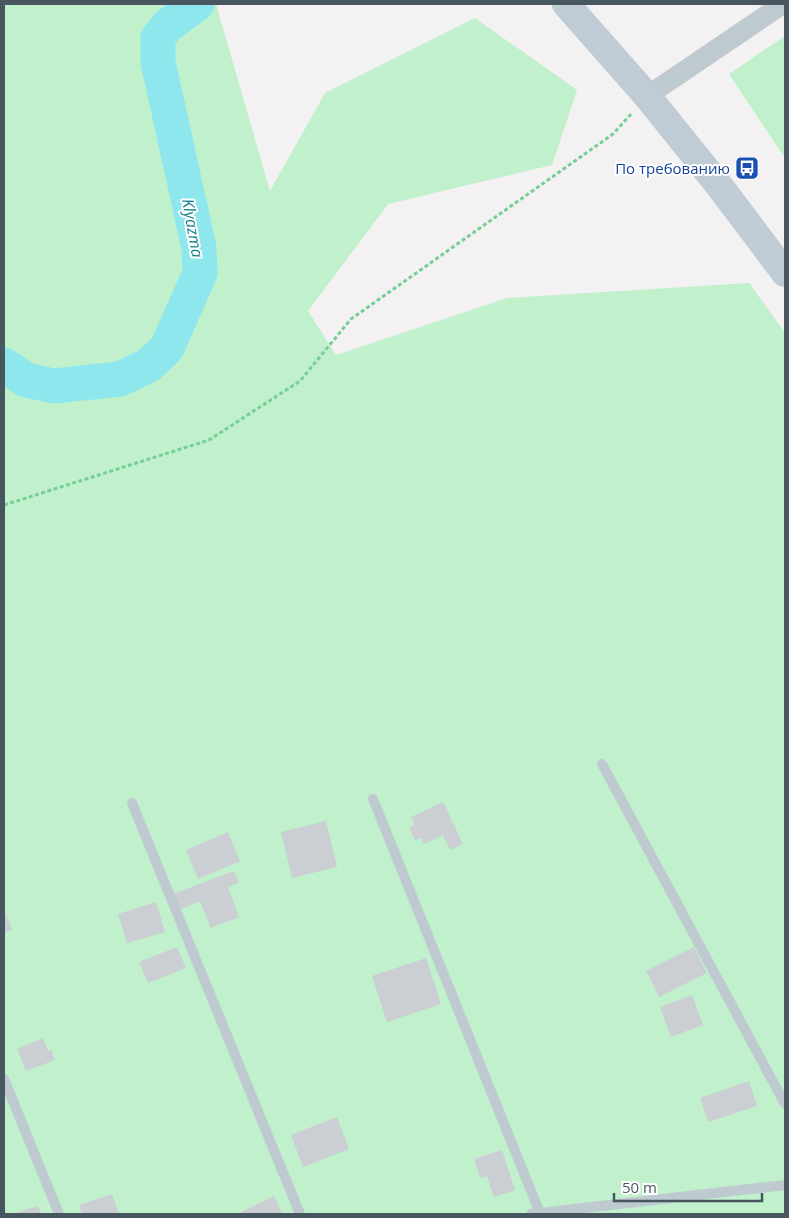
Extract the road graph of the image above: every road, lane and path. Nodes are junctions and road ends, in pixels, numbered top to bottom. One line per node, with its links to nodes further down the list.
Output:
1 (566, 4): 3 (main road)
2 (782, 4): 3 (street)
3 (648, 96): 4 (main road); 5 (path)
4 (785, 273)
5 (4, 505)
6 (602, 764): 10 (lane)
7 (373, 799): 14 (lane)
8 (132, 803): 13 (lane)
9 (4, 1079): 12 (lane)
10 (785, 1104)
11 (785, 1185): 14 (lane)
12 (59, 1214)
13 (300, 1214)
14 (535, 1214)

